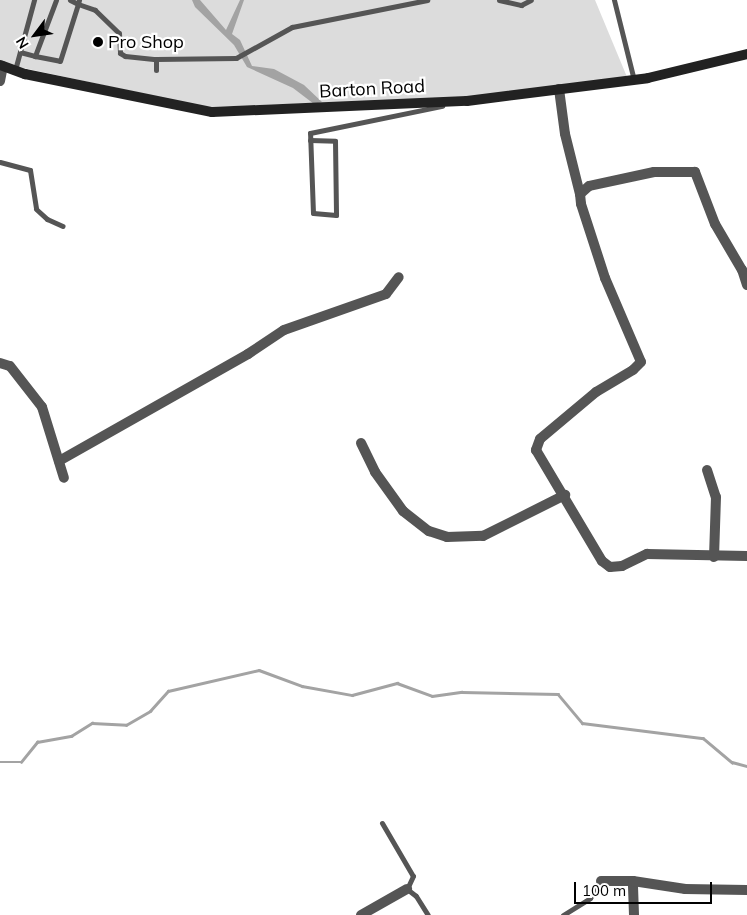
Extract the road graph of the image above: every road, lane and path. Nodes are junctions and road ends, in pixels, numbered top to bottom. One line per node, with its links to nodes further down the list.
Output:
1 (34, 0): 9 (lane)
2 (56, 0): 11 (lane)
3 (70, 0): 8 (lane)
4 (426, 0): 12 (lane)
5 (499, 0): 6 (lane)
6 (531, 0)
7 (614, 0): 16 (lane)
8 (78, 2): 11 (lane); 12 (lane)
9 (20, 52): 11 (lane); 14 (lane)
10 (747, 54): 16 (street, Barton Road)
11 (35, 56)
12 (156, 59): 15 (lane)
13 (2, 66): 14 (street, Barton Road); 17 (street)
14 (15, 70): 19 (street, Barton Road)
15 (156, 70)
16 (634, 80): 18 (street, Barton Road)
17 (0, 81)
18 (559, 89): 19 (street, Barton Road); 22 (street)
19 (467, 101): 20 (lane)
20 (310, 140): 20 (lane)
21 (0, 162): 23 (lane)
22 (580, 194): 25 (street); 31 (street)
23 (63, 226)
24 (399, 277): 28 (street)
25 (747, 285)
26 (0, 363): 28 (street)
27 (361, 443): 31 (street)
28 (59, 461): 30 (street)
29 (707, 470): 33 (street)
30 (64, 478)
31 (565, 495): 33 (street)
32 (747, 556): 33 (street)
33 (714, 557)
34 (382, 823): 37 (lane)
35 (601, 881): 36 (street); 41 (lane)
36 (633, 881): 38 (street); 42 (street)
37 (407, 889): 39 (street); 40 (lane)
38 (747, 890)
39 (360, 915)
40 (428, 915)
41 (563, 915)
42 (634, 915)

